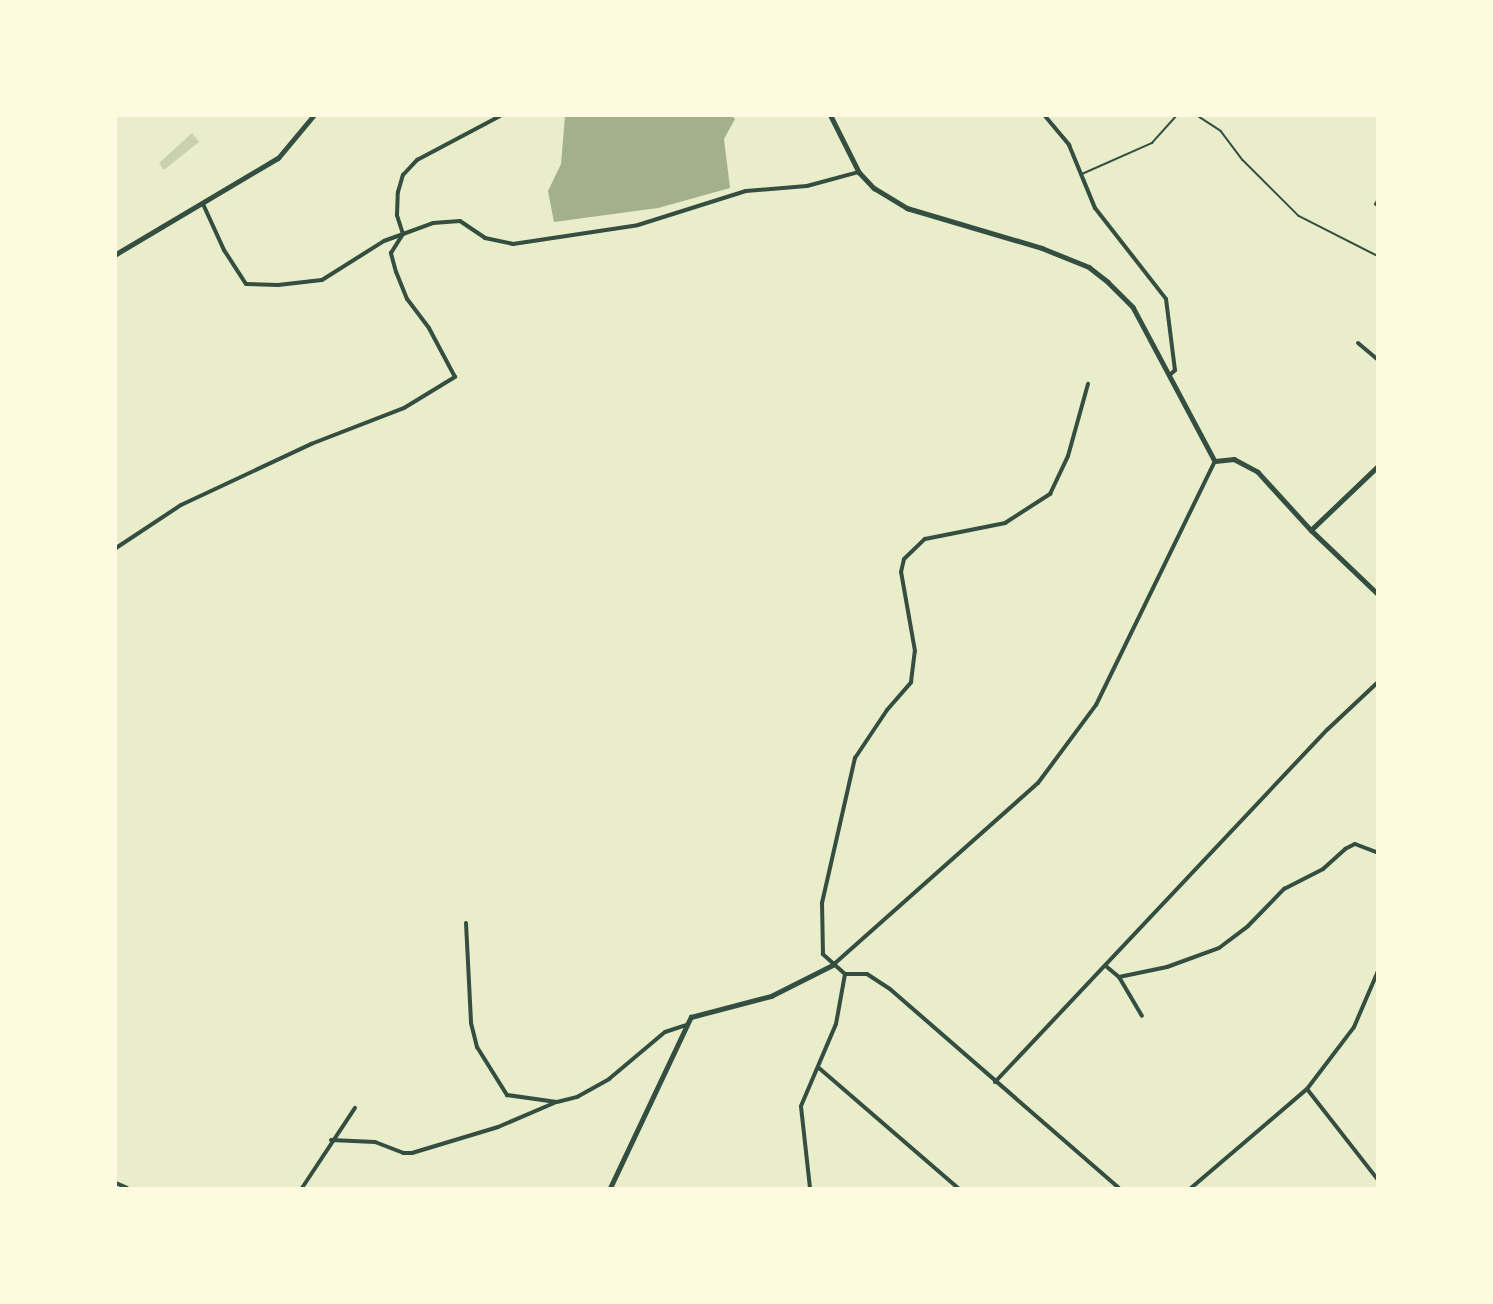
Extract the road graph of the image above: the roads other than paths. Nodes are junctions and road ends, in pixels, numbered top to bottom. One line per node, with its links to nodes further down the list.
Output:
1 (313, 116): 9 (main road)
2 (500, 116): 10 (street)
3 (831, 116): 7 (street)
4 (1045, 116): 8 (street)
5 (1176, 116): 8 (lane)
6 (1198, 116): 12 (lane)
7 (860, 172): 10 (street); 15 (street)
8 (1081, 175): 15 (street)
9 (203, 204): 10 (street); 11 (main road)
10 (403, 234): 20 (street)
11 (116, 254)
12 (1377, 256)
13 (1358, 343): 14 (street)
14 (1377, 360)
15 (1170, 375): 17 (street)
16 (1088, 384): 25 (street)
17 (1215, 461): 19 (street); 25 (street)
18 (1377, 466): 19 (street)
19 (1311, 530): 21 (street)
20 (116, 548)
21 (1377, 594)
22 (1377, 682): 26 (street)
23 (1377, 853): 29 (street)
24 (466, 923): 35 (street)
25 (833, 964): 28 (street); 31 (street)
26 (1107, 967): 29 (street); 33 (street)
27 (1377, 971): 34 (street)
28 (845, 974): 32 (street); 33 (street)
29 (1119, 977): 30 (street)
30 (1142, 1016)
31 (686, 1024): 35 (street); 42 (street)
32 (819, 1068): 43 (street); 44 (street)
33 (995, 1082): 45 (street)
34 (1307, 1089): 38 (street); 46 (street)
35 (557, 1102): 37 (street)
36 (355, 1108): 37 (street)
37 (331, 1140): 41 (street)
38 (1377, 1180)
39 (116, 1183): 40 (street)
40 (127, 1188)
41 (302, 1188)
42 (610, 1188)
43 (810, 1188)
44 (958, 1188)
45 (1119, 1188)
46 (1191, 1188)

